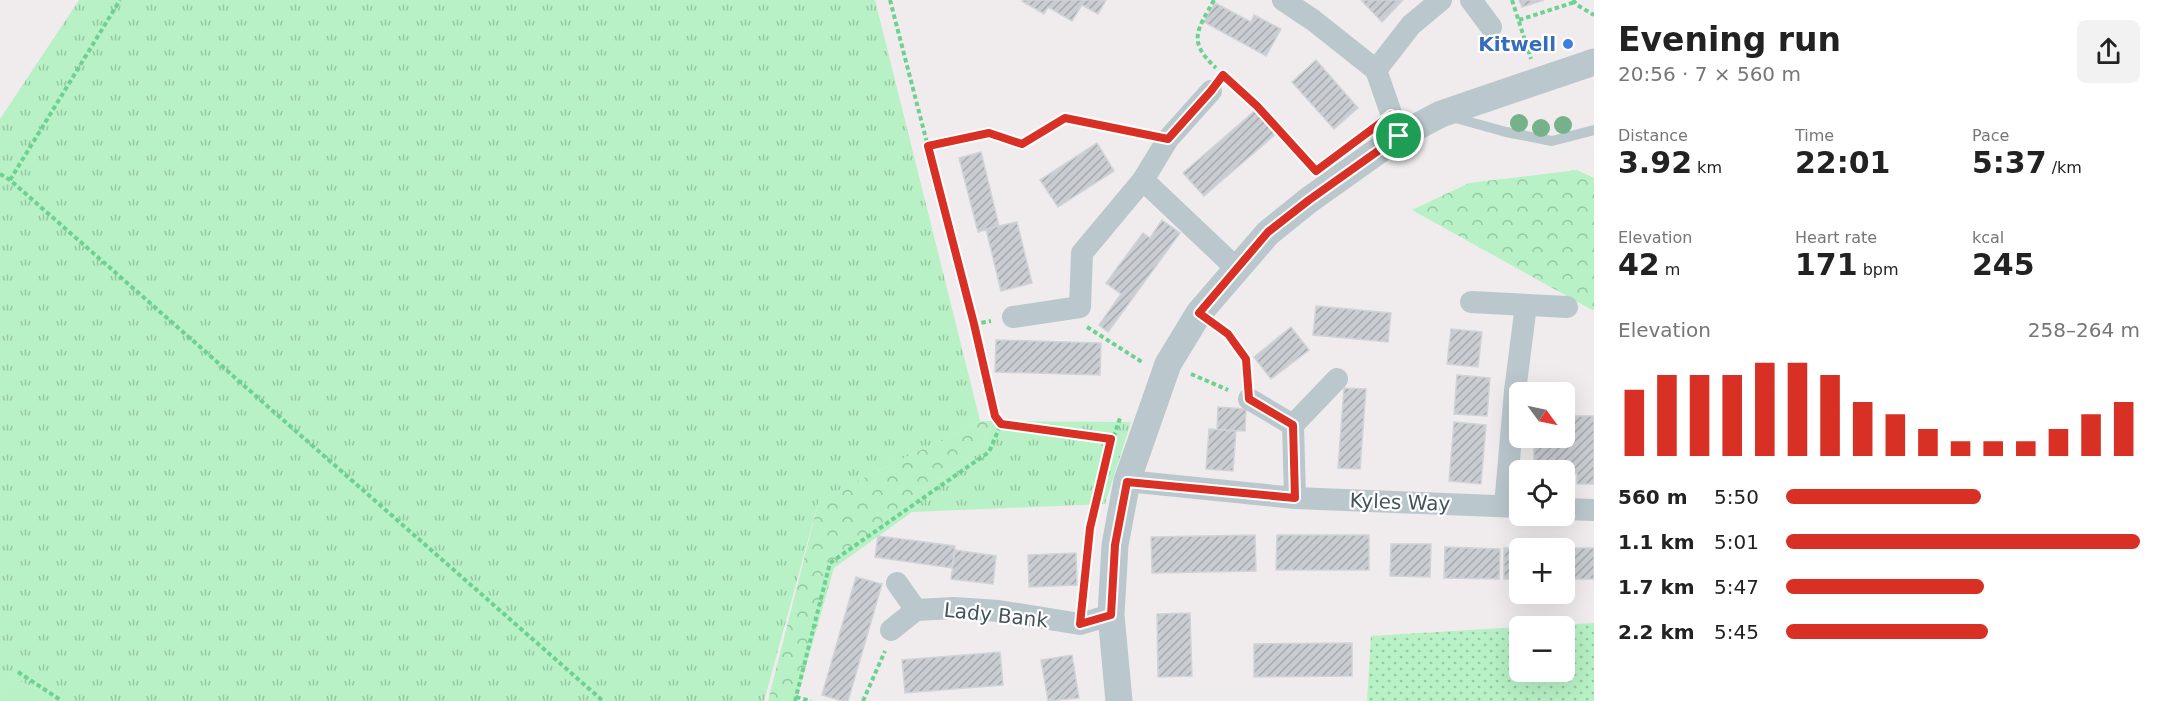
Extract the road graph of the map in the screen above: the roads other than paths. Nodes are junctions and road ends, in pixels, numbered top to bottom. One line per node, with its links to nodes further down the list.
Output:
1 (1282, 0): 6 (street)
2 (1441, 0): 6 (street)
3 (1471, 0): 4 (street)
4 (1491, 27)
5 (1594, 62): 8 (street)
6 (1376, 70): 10 (street)
7 (1217, 83): 11 (street)
8 (1441, 114): 9 (lane); 10 (street)
9 (1594, 130)
10 (1399, 136): 12 (street)
11 (1143, 180): 12 (street); 16 (street)
12 (1236, 268): 21 (street)
13 (1472, 302): 14 (street)
14 (1526, 305): 15 (street); 20 (street, Kyles Way)
15 (1567, 308)
16 (1013, 317)
17 (1337, 380): 19 (street)
18 (1249, 399): 19 (street)
19 (1293, 425): 22 (street)
20 (1513, 460)
21 (1127, 482): 22 (street, Kyles Way); 28 (street)
22 (1295, 498): 23 (street, Kyles Way)
23 (1509, 506)
24 (1575, 509): 25 (street)
25 (1594, 510)
26 (897, 583): 27 (street, Lady Bank)
27 (916, 609): 28 (street, Lady Bank); 29 (street, Lady Bank)
28 (1111, 615): 30 (street)
29 (891, 630)
30 (1119, 701)

